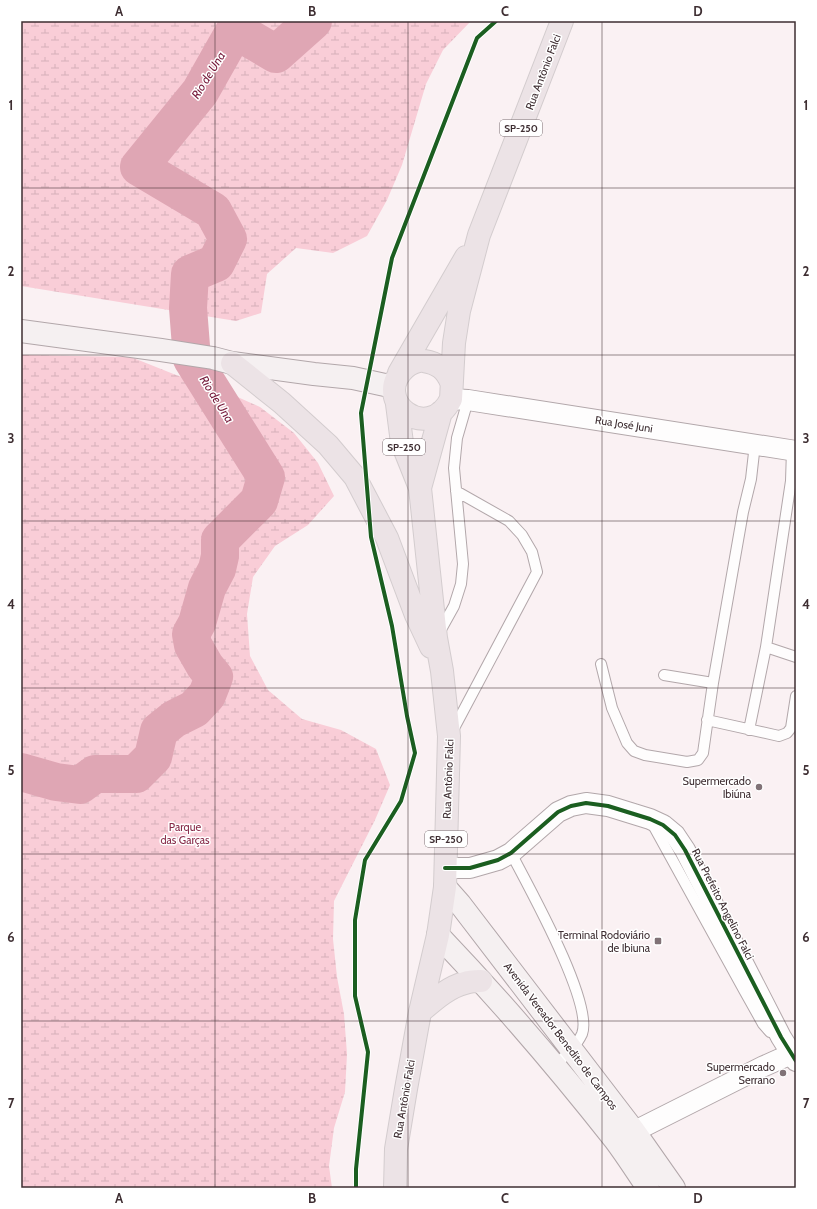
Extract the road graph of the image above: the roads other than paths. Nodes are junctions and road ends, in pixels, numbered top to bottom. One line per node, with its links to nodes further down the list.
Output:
1 (562, 21): 2 (main road, Rua Antônio Falci / SP-250)
2 (479, 235): 5 (main road, Rua Antônio Falci / SP-250); 6 (main road, Rua Antônio Falci / SP-250)
3 (21, 331): 4 (main road)
4 (222, 361): 5 (main road); 15 (main road)
5 (397, 388): 6 (main road); 6 (main road); 9 (main road, Rua Antônio Falci / SP-250)
6 (453, 398): 7 (street, Rua José Juni); 9 (main road, Rua Antônio Falci / SP-250); 10 (lane)
7 (755, 444): 8 (street, Rua José Juni); 17 (lane)
8 (794, 450): 12 (lane)
9 (420, 488): 11 (main road, Rua Antônio Falci / SP-250)
10 (456, 491): 11 (lane); 21 (lane)
11 (436, 638): 15 (main road, Rua Antônio Falci / SP-250)
12 (766, 647): 13 (lane); 20 (lane)
13 (796, 657)
14 (601, 664): 19 (lane)
15 (442, 671): 21 (main road, Rua Antônio Falci / SP-250)
16 (664, 674): 17 (lane)
17 (713, 683): 19 (lane)
18 (796, 696): 20 (lane)
19 (707, 720): 20 (lane)
20 (749, 730)
21 (449, 736): 23 (main road, Rua Antônio Falci / SP-250)
22 (511, 853): 23 (street, Rua Prefeito Angelino Falci); 27 (lane); 28 (street, Rua Prefeito Angelino Falci)
23 (445, 878): 24 (main road, Rua Antônio Falci / SP-250); 27 (main road, Avenida Vereador Benedito de Campos)
24 (438, 934): 25 (main road, Avenida Vereador Benedito de Campos); 26 (main road, Rua Antônio Falci / SP-250)
25 (481, 981): 26 (main road); 29 (main road, Avenida Vereador Benedito de Campos)
26 (420, 1012): 31 (main road, Rua Antônio Falci / SP-250)
27 (572, 1050): 29 (lane); 30 (main road, Avenida Vereador Benedito de Campos)
28 (794, 1057): 30 (street)
29 (554, 1066): 30 (main road, Avenida Vereador Benedito de Campos)
30 (625, 1136): 32 (main road, Avenida Vereador Benedito de Campos); 33 (main road, Avenida Vereador Benedito de Campos)
31 (395, 1188)
32 (648, 1188)
33 (674, 1188)

